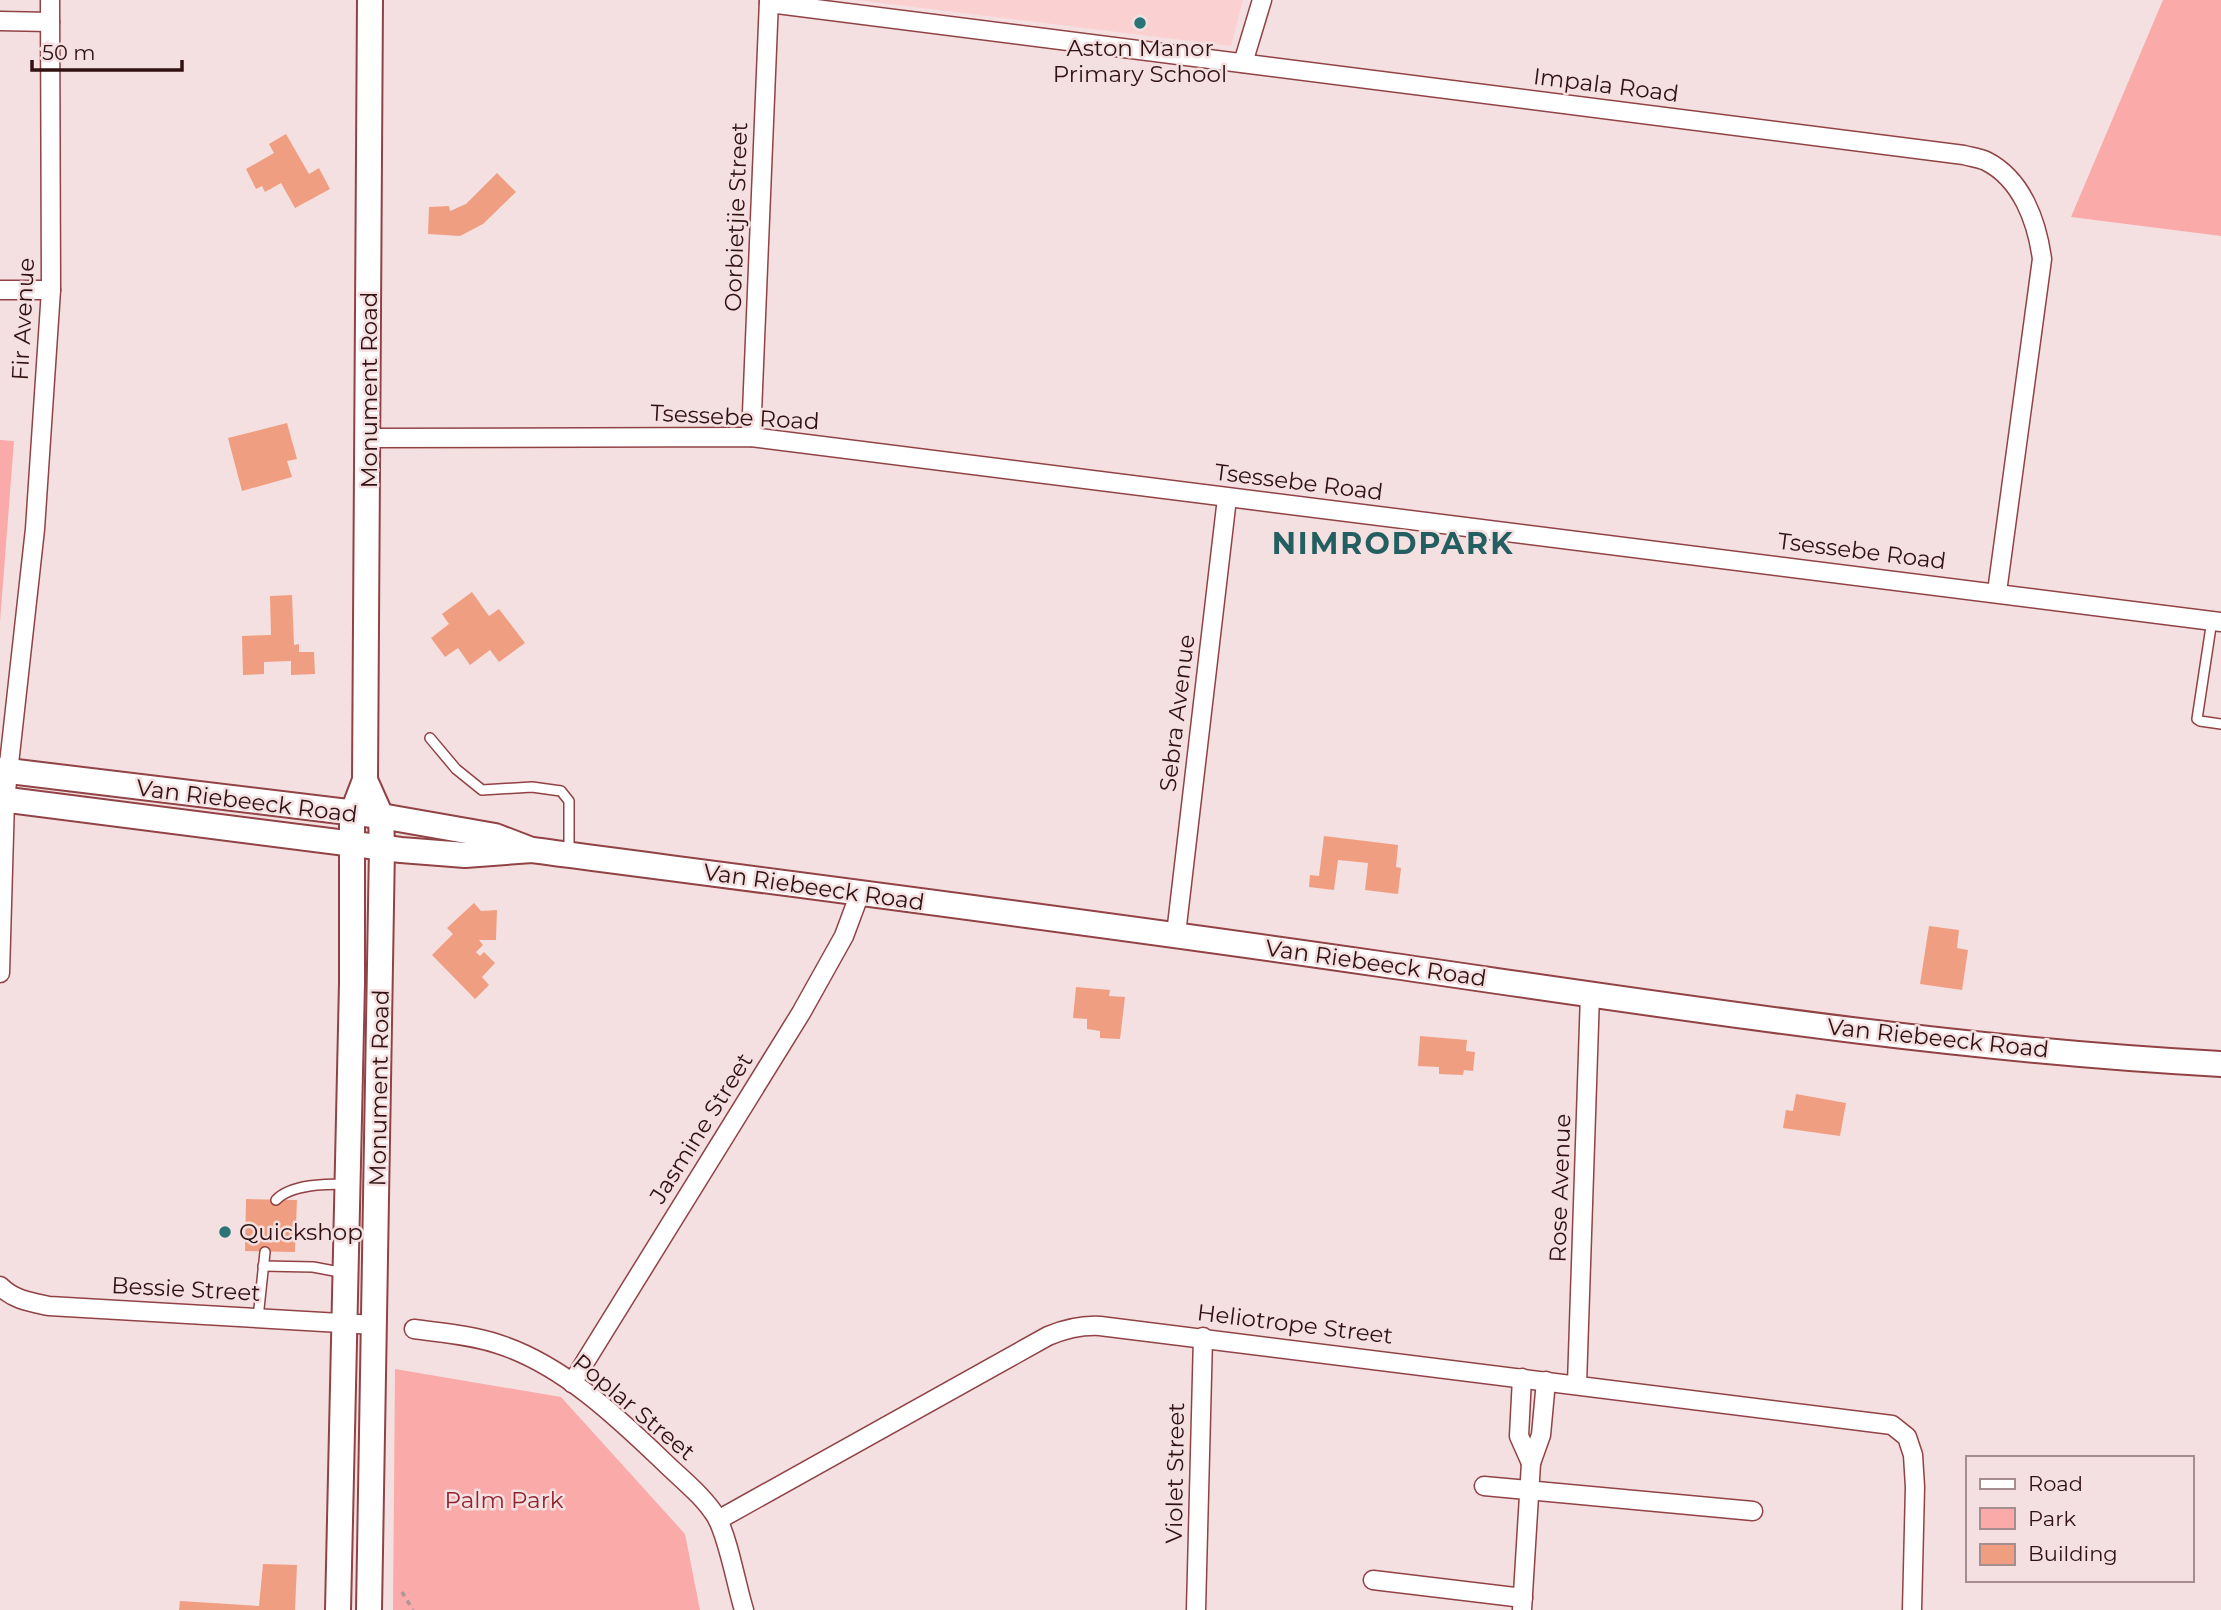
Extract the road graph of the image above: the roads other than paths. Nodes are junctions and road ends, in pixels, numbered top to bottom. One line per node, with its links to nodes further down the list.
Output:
1 (50, 0): 6 (street, Fir Avenue)
2 (370, 0): 11 (street, Monument Road)
3 (1262, 0): 7 (street)
4 (769, 1): 7 (street, Impala Road); 10 (street, Oorbietjie Street)
5 (0, 21): 6 (street)
6 (50, 22): 9 (street, Fir Avenue)
7 (1243, 63): 13 (street, Impala Road)
8 (0, 290): 9 (street)
9 (51, 290): 17 (street, Fir Avenue)
10 (751, 437): 11 (street, Tsessebe Road); 12 (street, Tsessebe Road)
11 (369, 438): 18 (street, Monument Road)
12 (1227, 498): 13 (street, Tsessebe Road); 27 (street, Sebra Avenue)
13 (1997, 592): 14 (street, Tsessebe Road)
14 (2217, 621): 15 (lane)
15 (2221, 724)
16 (430, 738): 25 (lane)
17 (4, 771): 19 (street, Fir Avenue); 20 (street, Van Riebeeck Road)
18 (365, 780): 20 (street, Monument Road); 21 (street, Monument Road)
19 (2, 800): 22 (street, Van Riebeeck Road); 28 (street, Fir Avenue)
20 (352, 814): 21 (street, Van Riebeeck Road); 22 (street, Monument Road)
21 (381, 816): 23 (street, Monument Road); 24 (street, Van Riebeeck Road)
22 (353, 843): 23 (street, Van Riebeeck Road); 31 (street, Monument Road)
23 (382, 847): 24 (street, Van Riebeeck Road); 39 (street, Monument Road)
24 (533, 850): 25 (street, Van Riebeeck Road)
25 (569, 855): 26 (street, Van Riebeeck Road)
26 (860, 893): 27 (street, Van Riebeeck Road); 44 (street, Jasmine Street)
27 (1176, 934): 29 (street, Van Riebeeck Road)
28 (0, 974)
29 (1590, 994): 30 (street, Van Riebeeck Road); 45 (street, Rose Avenue)
30 (2221, 1064)
31 (347, 1184): 32 (lane); 35 (street, Monument Road)
32 (276, 1200)
33 (265, 1251): 34 (lane)
34 (263, 1266): 35 (lane); 37 (lane)
35 (345, 1273): 38 (street, Monument Road)
36 (0, 1286): 37 (street, Bessie Street)
37 (258, 1318): 38 (street, Bessie Street)
38 (344, 1323): 39 (street, Bessie Street); 53 (street, Monument Road)
39 (375, 1325): 54 (street, Monument Road)
40 (414, 1329): 44 (street, Poplar Street)
41 (1203, 1337): 42 (street, Heliotrope Street); 50 (street, Heliotrope Street); 56 (street, Violet Street)
42 (1522, 1378): 43 (street, Heliotrope Street); 46 (street)
43 (1546, 1381): 45 (street, Heliotrope Street); 46 (street)
44 (572, 1383): 50 (street, Poplar Street)
45 (1577, 1384): 57 (street, Heliotrope Street)
46 (1531, 1463): 48 (street)
47 (1483, 1486): 48 (street)
48 (1529, 1491): 49 (street); 52 (street)
49 (1754, 1511)
50 (718, 1520): 55 (street, Poplar Street)
51 (1373, 1580): 52 (street)
52 (1522, 1604)
53 (338, 1610)
54 (369, 1610)
55 (744, 1610)
56 (1196, 1610)
57 (1912, 1610)

